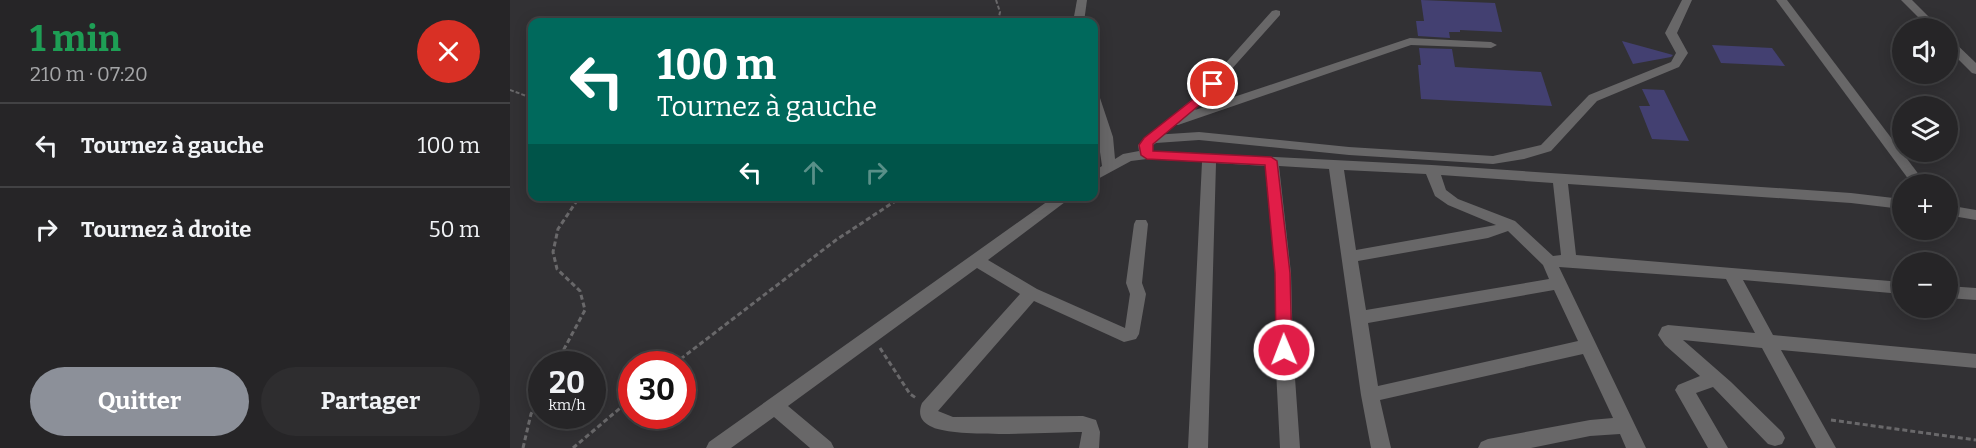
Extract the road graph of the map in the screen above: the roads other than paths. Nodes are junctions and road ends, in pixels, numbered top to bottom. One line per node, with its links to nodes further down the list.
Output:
1 (1083, 0): 6 (street)
2 (1687, 0): 15 (street)
3 (1781, 0): 23 (street)
4 (1906, 0): 7 (street)
5 (1275, 13): 14 (street)
6 (1080, 18)
7 (1925, 18)
8 (1491, 45): 14 (street)
9 (1958, 52): 10 (street)
10 (1961, 55): 11 (street); 12 (street)
11 (1976, 55)
12 (1976, 70)
13 (1098, 111): 19 (street)
14 (1173, 122): 15 (street)
15 (1153, 139): 16 (street)
16 (1147, 155): 17 (street); 19 (street)
17 (1209, 159): 18 (street); 53 (street)
18 (1271, 161): 20 (street); 54 (street)
19 (1109, 166): 22 (street)
20 (1336, 166): 21 (street); 31 (street)
21 (1432, 170): 24 (street); 30 (street)
22 (1098, 174)
23 (1912, 174)
24 (1560, 180): 26 (street); 33 (street)
25 (1059, 201): 32 (street)
26 (1892, 203)
27 (1958, 212): 28 (street)
28 (1976, 215)
29 (1141, 224): 38 (street)
30 (1510, 225): 31 (street); 34 (street)
31 (1350, 257): 41 (street)
32 (976, 260): 38 (street); 47 (street)
33 (1569, 260): 34 (street); 35 (street)
34 (1549, 262): 36 (street)
35 (1731, 274): 37 (street); 42 (street)
36 (1558, 283): 41 (street); 43 (street)
37 (1892, 287)
38 (1031, 293): 52 (street)
39 (1958, 293): 40 (street)
40 (1976, 294)
41 (1360, 318): 46 (street)
42 (1767, 341): 44 (street); 45 (street); 59 (street)
43 (1588, 346): 46 (street); 48 (street)
44 (1976, 361)
45 (1714, 379): 49 (street); 58 (street)
46 (1370, 395): 55 (street)
47 (774, 406): 50 (street); 51 (street)
48 (1625, 425): 56 (street); 57 (street)
49 (1775, 438)
50 (716, 448)
51 (824, 448)
52 (1089, 448)
53 (1198, 448)
54 (1290, 448)
55 (1381, 448)
56 (1488, 448)
57 (1636, 448)
58 (1718, 448)
59 (1826, 448)

